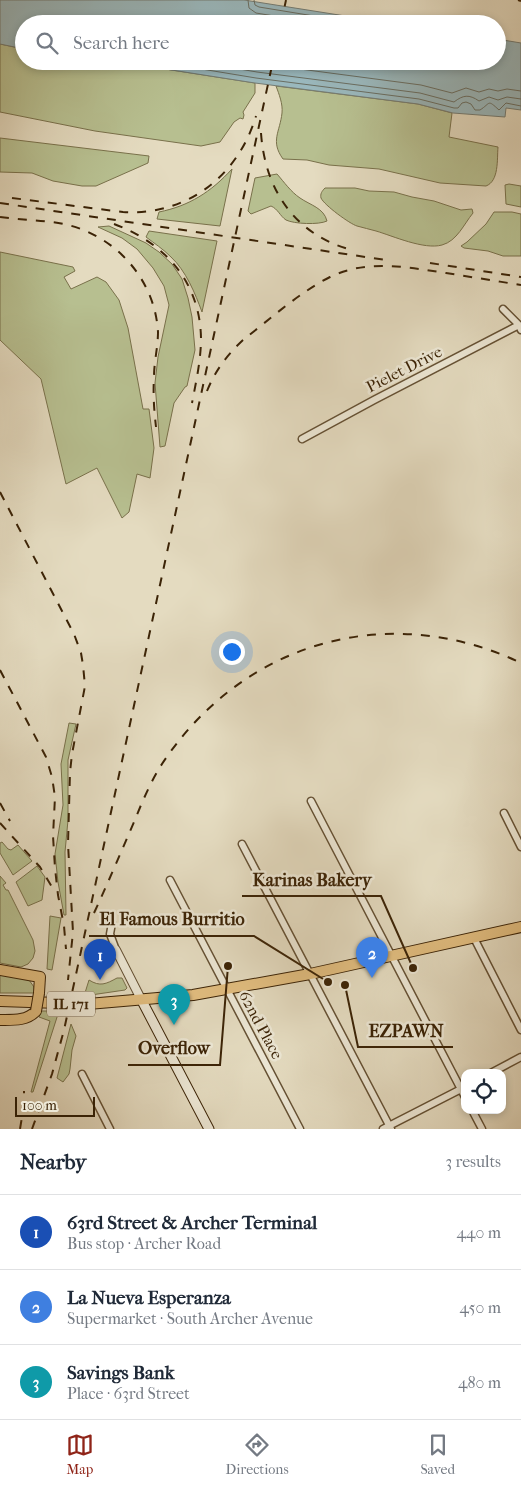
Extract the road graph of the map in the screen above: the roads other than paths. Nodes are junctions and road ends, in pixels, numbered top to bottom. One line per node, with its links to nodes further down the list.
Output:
1 (504, 309): 2 (street)
2 (520, 327): 3 (street, Pielet Drive)
3 (302, 438)
4 (311, 802): 13 (street)
5 (504, 813): 7 (street)
6 (242, 844): 15 (street)
7 (521, 847)
8 (170, 880): 16 (street, 62nd Place)
9 (112, 923): 12 (street)
10 (521, 927): 11 (main road, IL 171)
11 (474, 938): 13 (main road, IL 171); 20 (street)
12 (116, 950): 17 (street)
13 (391, 955): 15 (main road, IL 171); 24 (street)
14 (0, 970): 19 (main road, bridge)
15 (310, 974): 16 (main road, IL 171); 27 (street)
16 (226, 989): 17 (main road, IL 171); 30 (street, 62nd Place)
17 (141, 999): 18 (main road, IL 171); 29 (main road)
18 (0, 1001)
19 (0, 1020)
20 (521, 1030)
21 (521, 1058): 22 (street)
22 (500, 1069)
23 (82, 1074): 28 (street)
24 (461, 1084)
25 (461, 1089): 27 (street)
26 (474, 1114): 31 (street)
27 (388, 1128)
28 (110, 1129)
29 (209, 1129)
30 (300, 1129)
31 (482, 1129)

